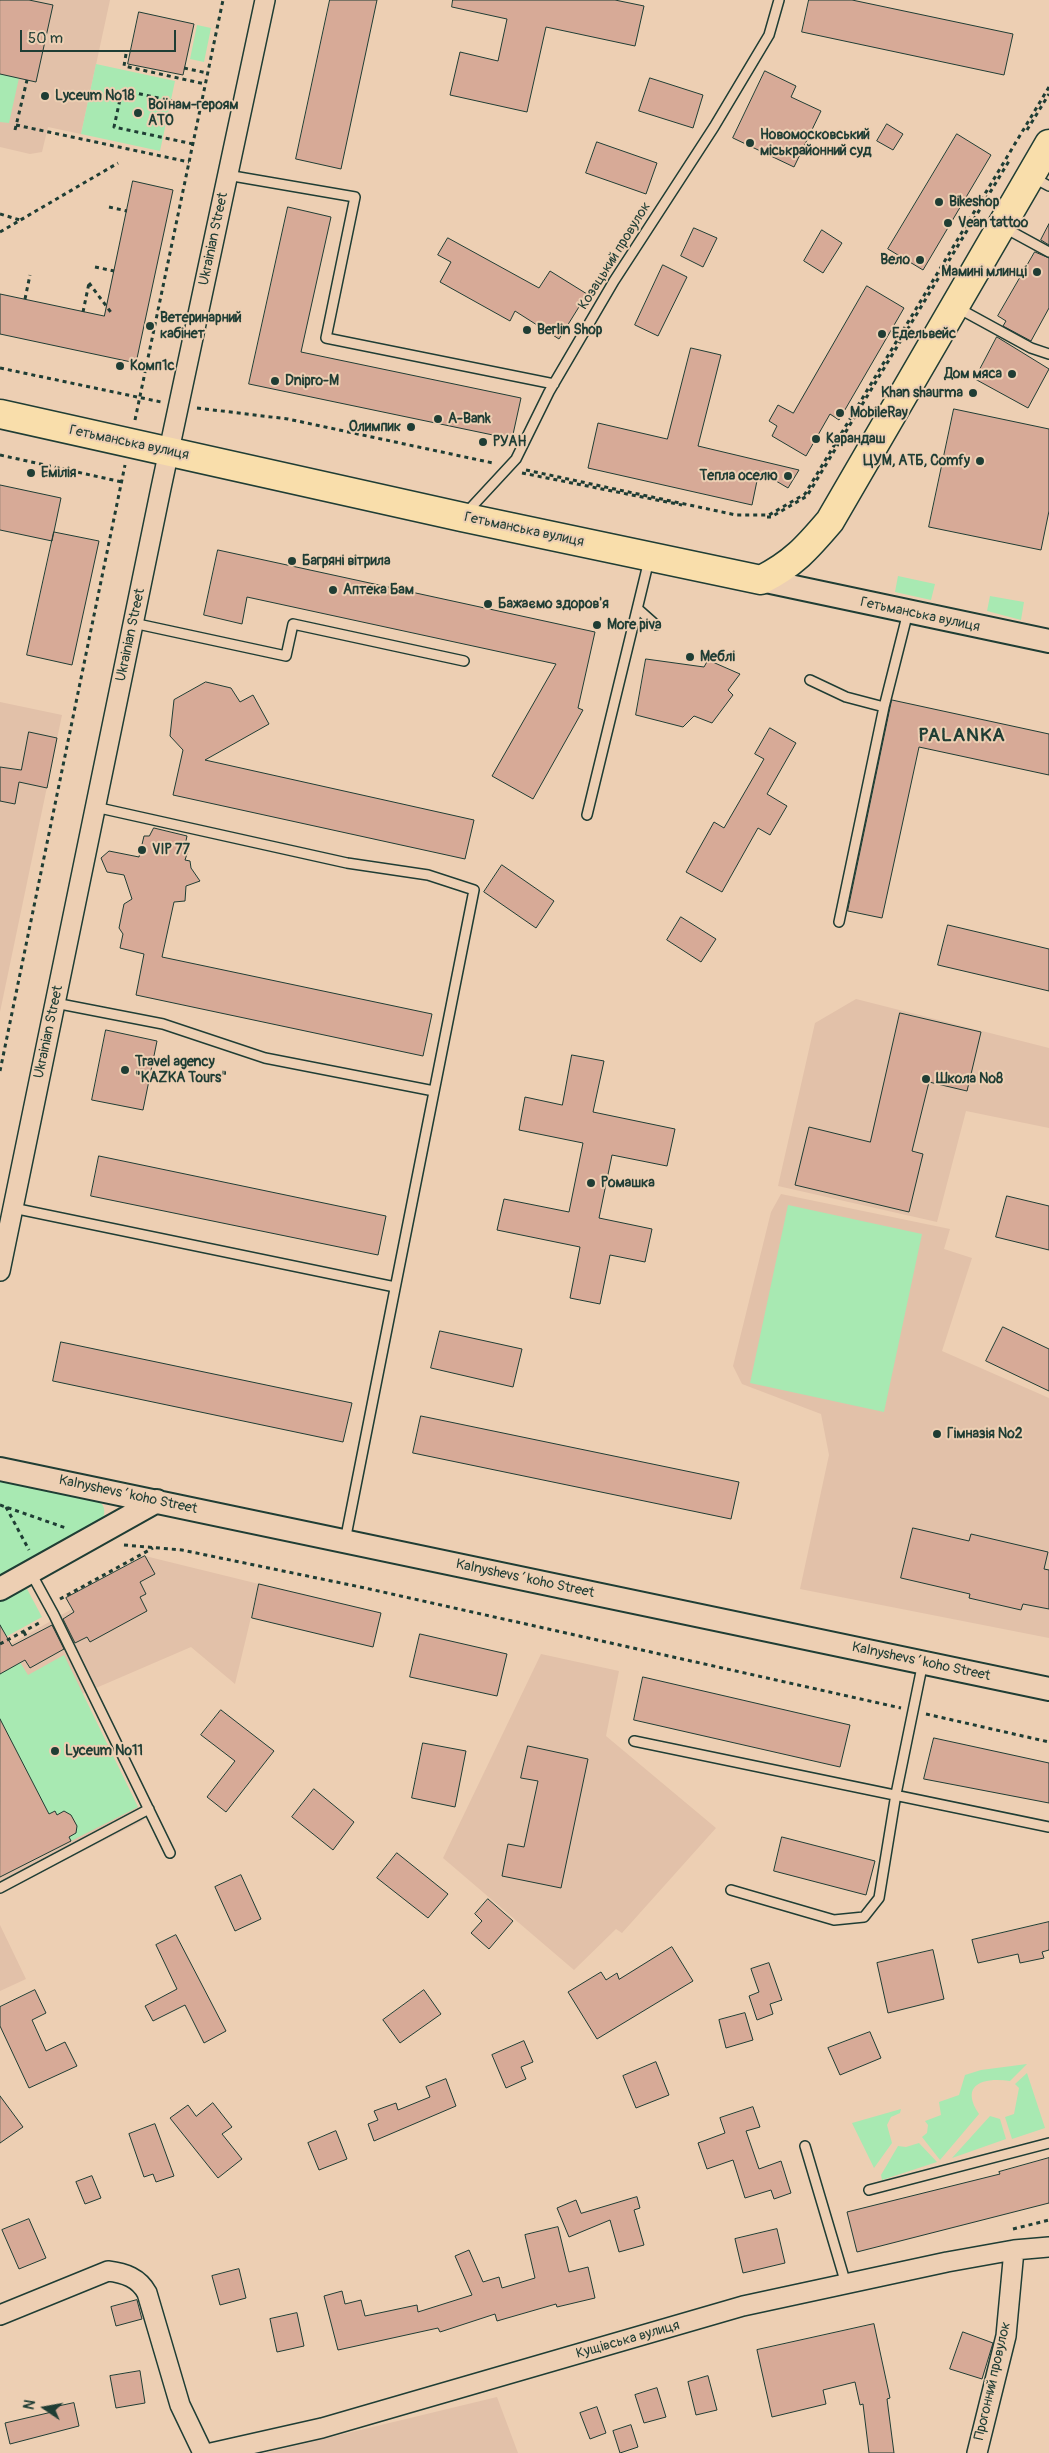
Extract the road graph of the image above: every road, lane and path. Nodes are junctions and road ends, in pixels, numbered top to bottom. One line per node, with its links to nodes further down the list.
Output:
1 (222, 0): 6 (path)
2 (265, 0): 18 (street, Ukrainian Street)
3 (779, 0): 36 (lane, Козацький провулок)
4 (126, 54): 8 (path)
5 (184, 68): 6 (path)
6 (207, 73): 8 (path)
7 (27, 80): 12 (path)
8 (205, 84): 11 (path)
9 (1049, 87): 42 (path)
10 (1049, 94): 42 (path)
11 (200, 107): 14 (path); 14 (path)
12 (16, 126): 13 (path); 16 (path)
13 (15, 130)
14 (193, 144): 16 (path)
15 (1049, 144): 19 (highway)
16 (189, 162): 37 (path)
17 (118, 163): 23 (path)
18 (227, 175): 36 (lane); 38 (street, Ukrainian Street)
19 (1040, 181): 24 (highway)
20 (109, 207): 21 (path)
21 (127, 211)
22 (0, 214): 23 (path)
23 (20, 220): 25 (path)
24 (1003, 227): 26 (lane); 31 (highway)
25 (0, 232)
26 (1049, 252)
27 (95, 267): 28 (path)
28 (114, 271)
29 (30, 275): 30 (path)
30 (25, 299)
31 (956, 307): 34 (lane); 45 (highway)
32 (83, 312): 33 (path)
33 (113, 315)
34 (1049, 354)
35 (0, 368): 37 (path)
36 (554, 384): 42 (lane, Козацький провулок)
37 (140, 397): 38 (path)
38 (178, 405): 40 (street, Ukrainian Street); 42 (path)
39 (0, 414): 40 (highway, Гетьманська вулиця)
40 (169, 451): 43 (highway, Гетьманська вулиця); 48 (street, Ukrainian Street)
41 (0, 455): 58 (path)
42 (508, 468): 43 (lane, Козацький провулок)
43 (462, 517): 44 (highway, Гетьманська вулиця)
44 (650, 558): 45 (highway, Гетьманська вулиця); 46 (lane)
45 (761, 580): 47 (street, Гетьманська вулиця)
46 (638, 609): 49 (lane); 55 (lane)
47 (908, 612): 50 (street, Гетьманська вулиця); 53 (lane)
48 (133, 623): 51 (lane); 54 (street, Ukrainian Street)
49 (656, 624)
50 (1049, 641)
51 (464, 661)
52 (810, 680): 53 (lane)
53 (884, 707): 56 (lane)
54 (95, 807): 57 (street, Ukrainian Street); 59 (lane)
55 (587, 815)
56 (839, 922)
57 (55, 1003): 59 (lane); 60 (street, Ukrainian Street)
58 (0, 1072)
59 (434, 1092): 62 (lane)
60 (13, 1208): 61 (street, Ukrainian Street); 62 (lane)
61 (0, 1271)
62 (395, 1287): 67 (lane)
63 (0, 1469): 64 (street, Kalnyshevsʹkoho Street)
64 (157, 1501): 66 (street); 67 (street, Kalnyshevsʹkoho Street)
65 (0, 1505): 66 (path)
66 (92, 1537): 70 (street)
67 (345, 1541): 76 (street, Kalnyshevsʹkoho Street)
68 (117, 1544): 69 (path)
69 (154, 1548): 72 (path); 78 (path)
70 (31, 1572): 71 (street); 72 (lane)
71 (0, 1589)
72 (54, 1615): 73 (path); 82 (lane)
73 (24, 1632): 74 (path); 75 (path)
74 (28, 1638)
75 (0, 1644)
76 (923, 1662): 77 (street, Kalnyshevsʹkoho Street); 78 (lane)
77 (1049, 1689)
78 (913, 1711): 80 (path); 81 (lane)
79 (634, 1741): 81 (lane)
80 (1049, 1742)
81 (896, 1794): 83 (lane); 86 (lane)
82 (149, 1809): 84 (lane); 85 (lane)
83 (1049, 1827)
84 (170, 1853)
85 (0, 1888)
86 (731, 1890)
87 (1049, 2143): 89 (lane)
88 (805, 2146): 92 (lane)
89 (869, 2190)
90 (1049, 2247): 91 (street, Кущівська вулиця)
91 (1014, 2250): 92 (street, Кущівська вулиця); 96 (street, Прогонний провулок)
92 (846, 2284): 95 (street, Кущівська вулиця)
93 (0, 2315): 94 (street)
94 (203, 2453)
95 (211, 2453)
96 (977, 2453)

